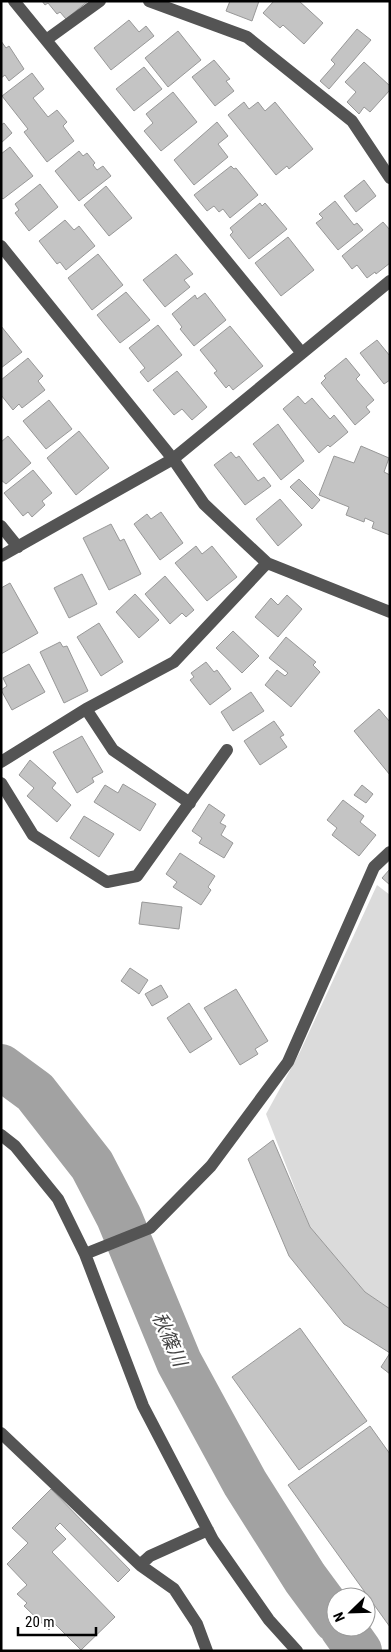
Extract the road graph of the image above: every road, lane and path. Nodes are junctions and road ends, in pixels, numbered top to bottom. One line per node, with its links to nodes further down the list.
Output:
1 (14, 1): 4 (street)
2 (100, 1): 4 (street)
3 (148, 1): 5 (street)
4 (46, 40): 8 (street)
5 (390, 178)
6 (1, 246): 9 (street)
7 (390, 281): 8 (street)
8 (300, 352): 9 (street)
9 (174, 459): 11 (street); 13 (street)
10 (1, 526): 11 (street)
11 (18, 547): 12 (street)
12 (1, 556)
13 (267, 563): 14 (street); 15 (street)
14 (390, 612)
15 (86, 709): 17 (street); 19 (street)
16 (227, 750): 19 (street)
17 (1, 762)
18 (1, 783): 19 (street)
19 (190, 802)
20 (390, 852): 22 (street)
21 (1, 1135): 22 (street)
22 (85, 1254): 24 (street)
23 (1, 1433): 25 (street)
24 (208, 1530): 25 (street); 27 (street)
25 (140, 1565): 26 (street)
26 (207, 1651)
27 (297, 1651)

